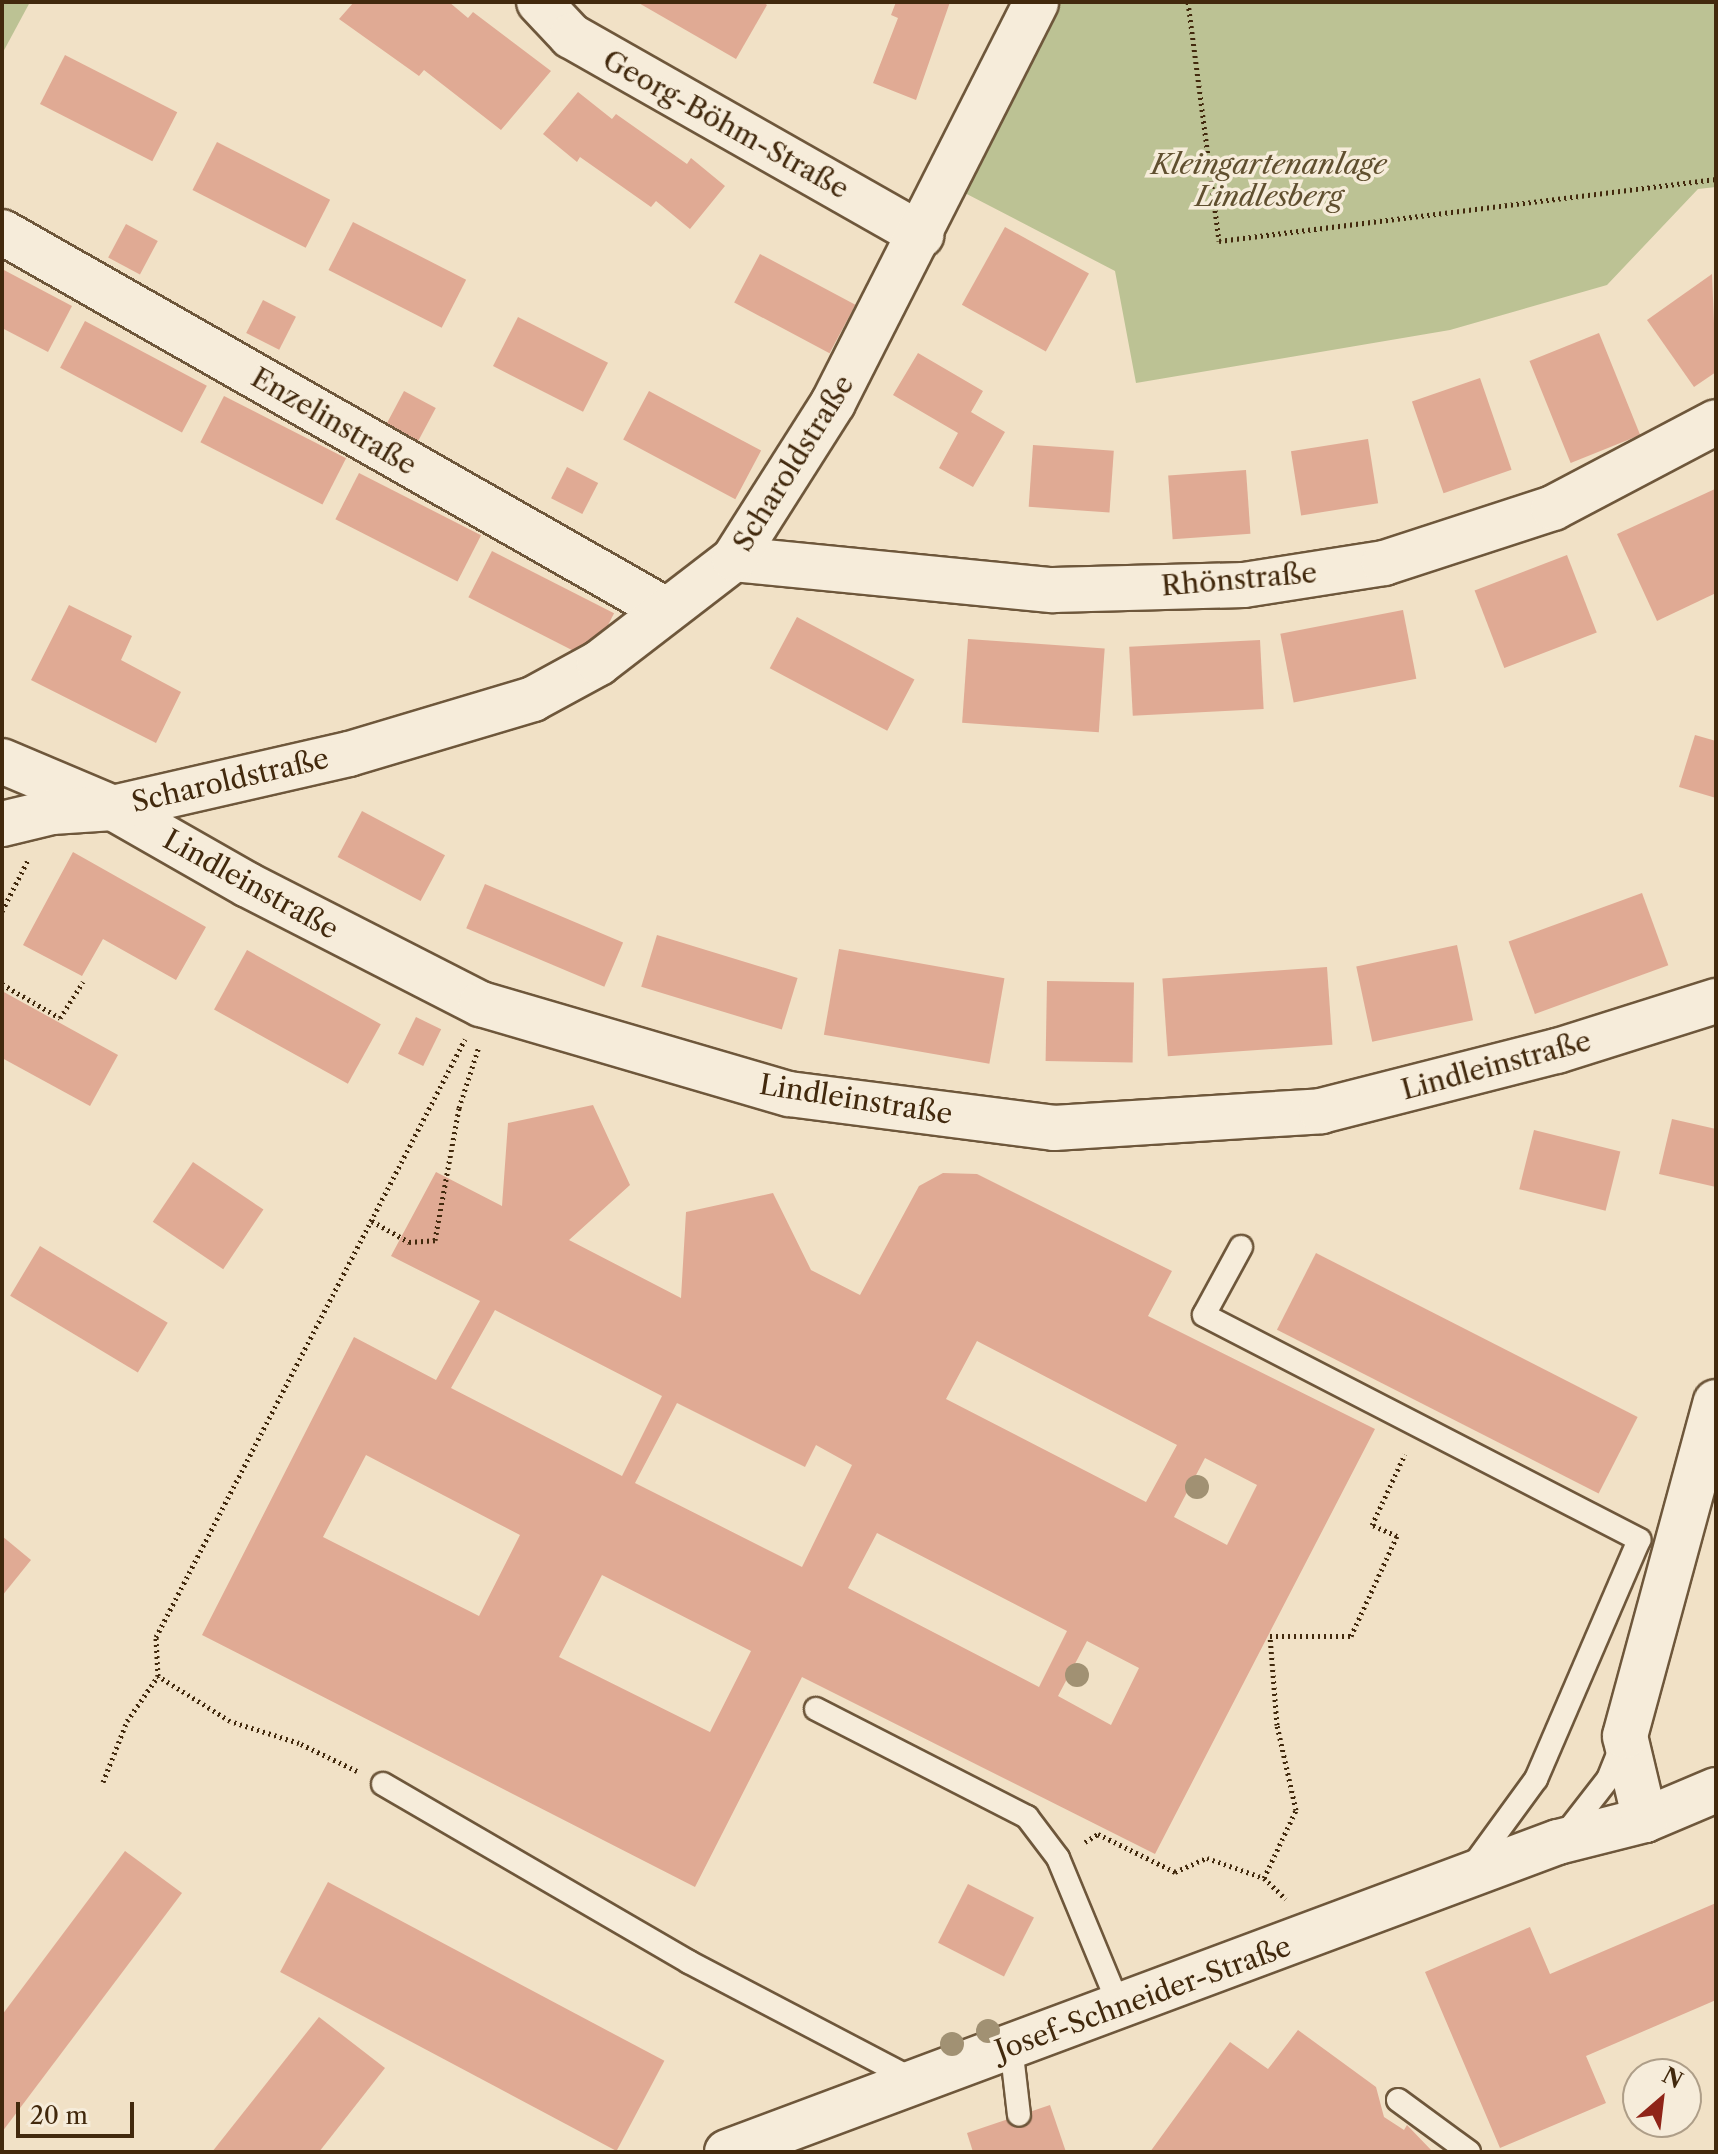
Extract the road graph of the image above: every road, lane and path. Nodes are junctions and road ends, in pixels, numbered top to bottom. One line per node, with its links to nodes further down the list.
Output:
1 (539, 2): 6 (street, Georg-Böhm-Straße)
2 (1036, 2): 6 (street, Scharoldstraße)
3 (1188, 2): 4 (path)
4 (1716, 179)
5 (2, 232): 9 (street, Enzelinstraße)
6 (922, 235): 8 (street, Scharoldstraße)
7 (1716, 422): 8 (street, Rhönstraße)
8 (734, 559): 9 (street, Scharoldstraße)
9 (666, 610): 11 (street, Scharoldstraße)
10 (2, 761): 11 (street, Lindleinstraße)
11 (113, 808): 12 (street, Scharoldstraße); 15 (street, Lindleinstraße)
12 (2, 824)
13 (83, 982): 14 (path)
14 (2, 984)
15 (1716, 1001)
16 (372, 1221): 16 (path); 21 (path)
17 (1241, 1247): 19 (lane)
18 (1716, 1402): 20 (street)
19 (1418, 1424): 20 (lane); 29 (path)
20 (1657, 1548): 23 (street); 30 (lane)
21 (158, 1676): 24 (path); 25 (path)
22 (816, 1709): 29 (lane)
23 (1625, 1736): 27 (street); 28 (lane)
24 (103, 1782)
25 (383, 1784): 33 (lane)
26 (1716, 1790): 27 (street, Josef-Schneider-Straße)
27 (1645, 1820): 28 (street, Josef-Schneider-Straße)
28 (1558, 1842): 30 (street, Josef-Schneider-Straße)
29 (1058, 1858): 31 (lane)
30 (1465, 1876): 31 (street, Josef-Schneider-Straße)
31 (1119, 2005): 32 (street, Josef-Schneider-Straße)
32 (1011, 2046): 33 (street, Josef-Schneider-Straße); 35 (lane)
33 (916, 2081): 36 (street, Josef-Schneider-Straße)
34 (1398, 2100): 37 (lane)
35 (1019, 2115)
36 (727, 2152)
37 (1469, 2152)

